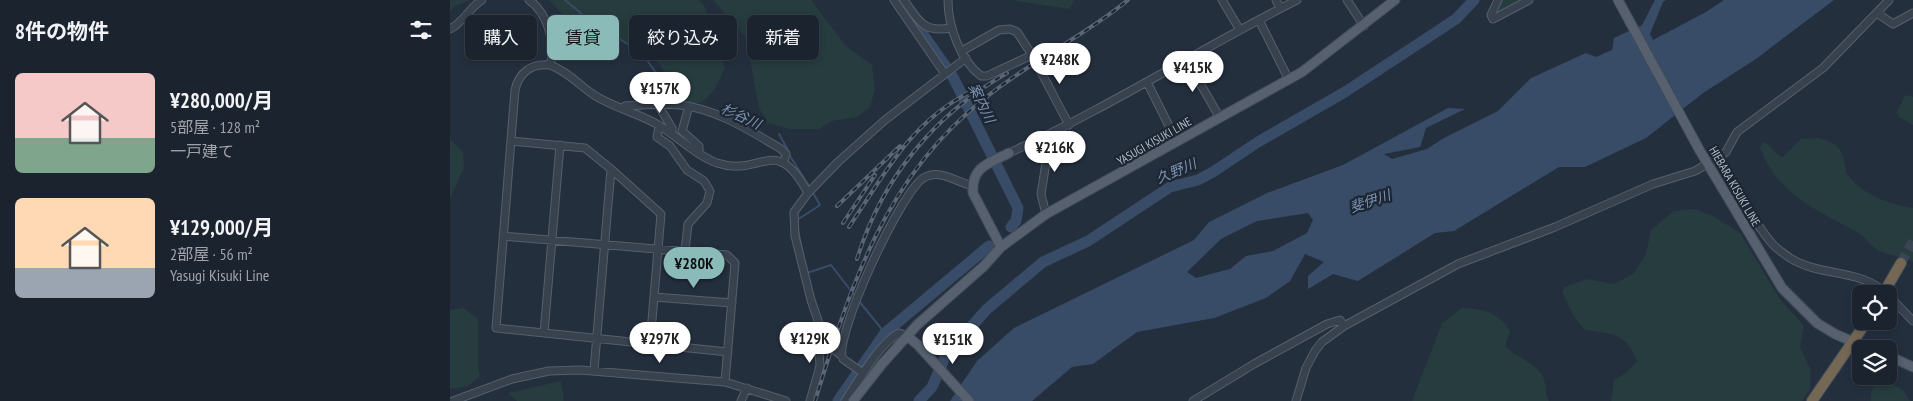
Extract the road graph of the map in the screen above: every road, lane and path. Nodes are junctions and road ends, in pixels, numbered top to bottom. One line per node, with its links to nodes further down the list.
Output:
1 (482, 0): 22 (street)
2 (529, 0): 27 (street)
3 (894, 0): 19 (street)
4 (904, 0): 19 (street)
5 (948, 0): 21 (street)
6 (1222, 0): 23 (street)
7 (1276, 0): 15 (street)
8 (1297, 0): 15 (street)
9 (1348, 0): 20 (street)
10 (1395, 0): 20 (main road, YASUGI KISUKI LINE)
11 (1498, 0): 12 (street)
12 (1529, 0)
13 (1618, 0): 45 (main road, HIEBARA KISUKI LINE)
14 (1888, 0): 16 (street)
15 (1280, 8): 18 (street)
16 (1877, 13): 17 (street); 45 (street)
17 (1913, 13)
18 (1259, 20): 23 (street); 29 (street)
19 (915, 23): 21 (street); 28 (street)
20 (1364, 26): 29 (main road, YASUGI KISUKI LINE)
21 (950, 28): 24 (street)
22 (450, 29)
23 (1240, 30): 26 (street)
24 (964, 54): 25 (street); 25 (street); 28 (street)
25 (1032, 55): 35 (street)
26 (1186, 59): 30 (street); 34 (street)
27 (550, 64): 33 (street); 39 (street)
28 (947, 72): 48 (street)
29 (1289, 80): 34 (main road, YASUGI KISUKI LINE)
30 (1147, 82): 35 (street); 40 (street)
31 (658, 105): 32 (street); 33 (street); 37 (street)
32 (689, 106): 42 (street); 44 (street)
33 (623, 109): 36 (street)
34 (1220, 118): 40 (main road, YASUGI KISUKI LINE)
35 (1069, 125): 38 (street)
36 (659, 126): 37 (street); 56 (street)
37 (672, 134): 42 (street)
38 (1048, 136): 43 (street); 49 (street)
39 (511, 141): 41 (street); 51 (street)
40 (1177, 142): 49 (main road, YASUGI KISUKI LINE)
41 (560, 146): 46 (street); 52 (street)
42 (699, 151): 44 (street)
43 (1010, 153): 47 (main road)
44 (784, 162): 48 (street)
45 (1708, 164): 50 (main road, HIEBARA KISUKI LINE); 64 (street)
46 (611, 168): 53 (street); 55 (street)
47 (973, 186): 54 (main road); 73 (street)
48 (808, 193): 70 (street)
49 (1046, 214): 54 (main road, YASUGI KISUKI LINE)
50 (1738, 216): 58 (street); 68 (main road, HIEBARA KISUKI LINE)
51 (503, 236): 52 (street); 65 (street)
52 (552, 240): 53 (street); 65 (street)
53 (605, 244): 55 (street); 67 (street)
54 (1001, 247): 66 (main road, YASUGI KISUKI LINE)
55 (658, 249): 56 (street); 60 (street)
56 (685, 251): 61 (street)
57 (1901, 263): 59 (highway)
58 (1873, 285)
59 (1890, 285)
60 (654, 297): 61 (street); 69 (street)
61 (732, 303): 72 (street)
62 (1897, 306): 63 (street)
63 (1913, 321)
64 (1344, 326): 87 (street); 88 (street)
65 (544, 334): 67 (street)
66 (907, 336): 77 (street); 85 (main road, YASUGI KISUKI LINE); 86 (main road)
67 (596, 339): 69 (street); 76 (street)
68 (1852, 341)
69 (650, 344): 72 (street)
70 (826, 344): 73 (street); 83 (street)
71 (1852, 345): 89 (highway)
72 (728, 352): 78 (street)
73 (841, 355): 77 (street)
74 (1897, 360): 75 (main road)
75 (1913, 367)
76 (594, 370): 78 (street); 80 (street)
77 (860, 371): 84 (street)
78 (725, 382): 79 (street)
79 (747, 388): 81 (street); 82 (street)
80 (453, 401)
81 (741, 401)
82 (786, 401)
83 (810, 401)
84 (845, 401)
85 (853, 401)
86 (969, 401)
87 (1193, 401)
88 (1296, 401)
89 (1812, 401)

